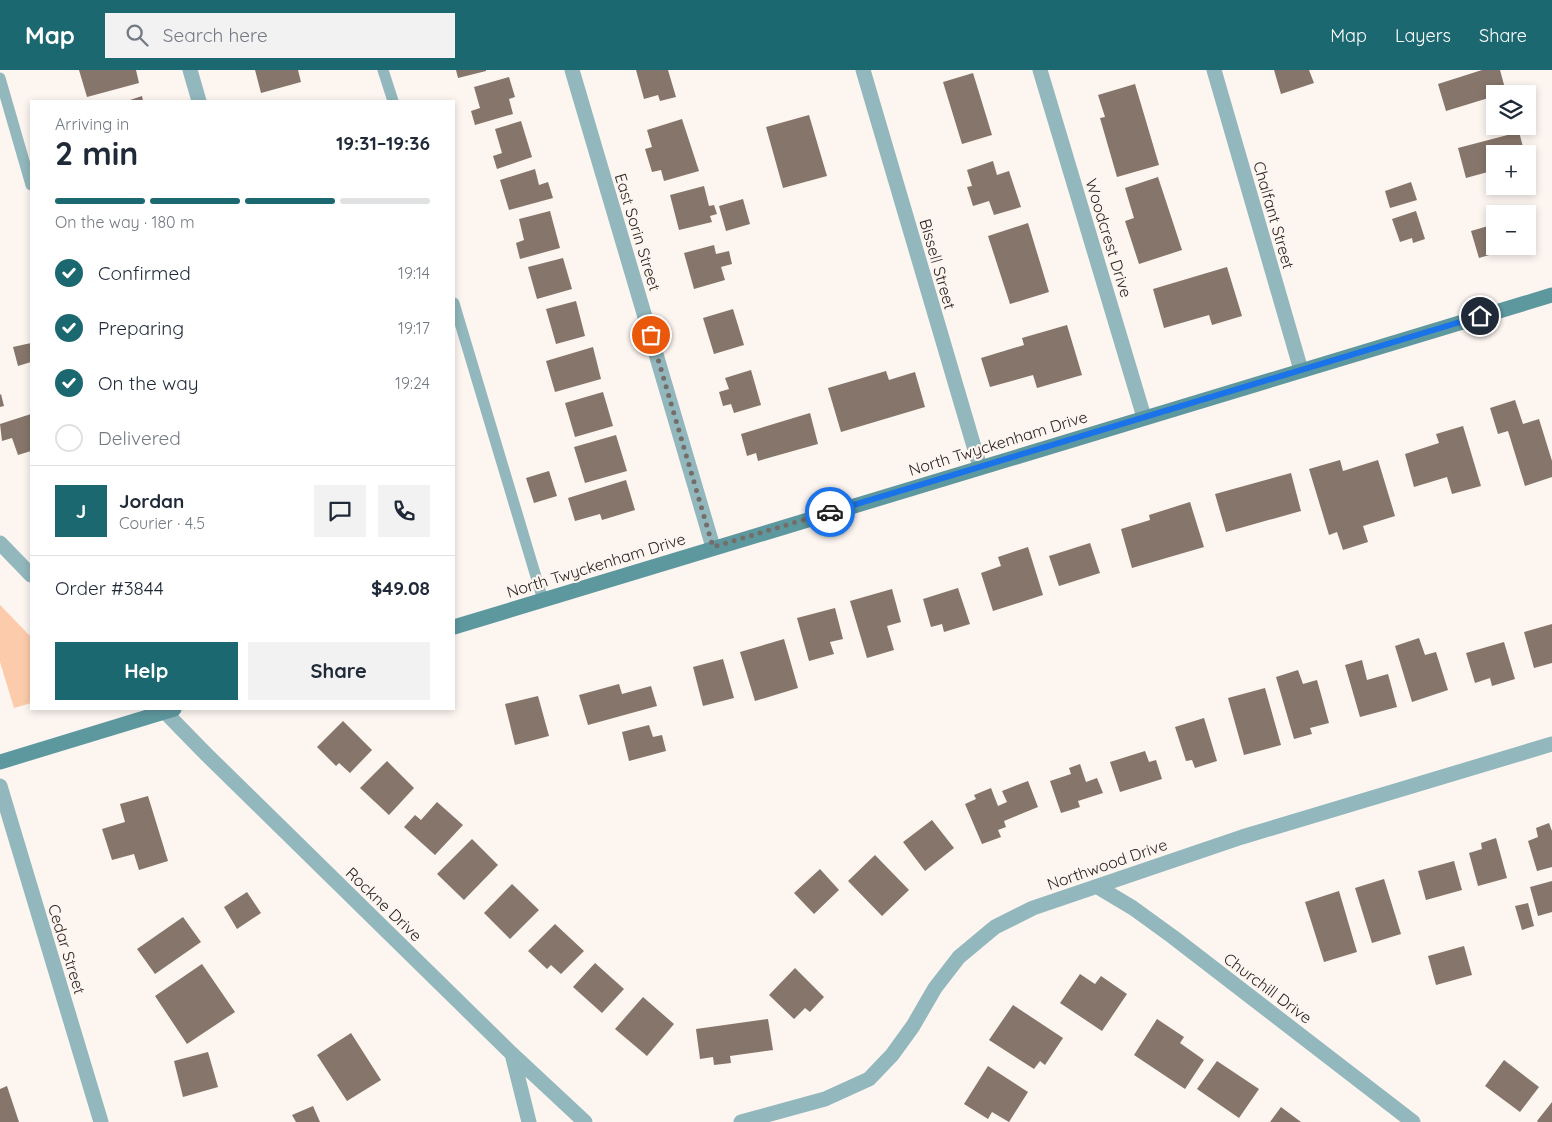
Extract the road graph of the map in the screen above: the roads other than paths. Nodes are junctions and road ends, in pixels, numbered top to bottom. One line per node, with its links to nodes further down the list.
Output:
1 (190, 70): 8 (street)
2 (384, 70): 9 (lane)
3 (572, 70): 17 (street, East Sorin Street)
4 (863, 70): 15 (street, Bissell Street)
5 (1040, 70): 14 (street, Woodcrest Drive)
6 (1214, 70): 13 (street, Chalfant Street)
7 (0, 78): 10 (lane)
8 (199, 100)
9 (393, 100)
10 (30, 182)
11 (1552, 295): 13 (street, North Twyckenham Drive)
12 (455, 306): 19 (lane)
13 (1301, 370): 14 (street, North Twyckenham Drive)
14 (1144, 417): 15 (street, North Twyckenham Drive)
15 (980, 467): 17 (street, North Twyckenham Drive)
16 (0, 543): 18 (street)
17 (713, 547): 19 (street, North Twyckenham Drive)
18 (30, 574)
19 (543, 600): 20 (street, North Twyckenham Drive)
20 (455, 627)
21 (163, 710): 24 (street)
22 (167, 710): 27 (street, Rockne Drive)
23 (1552, 744): 26 (street, Northwood Drive)
24 (0, 762)
25 (0, 786): 28 (street, Cedar Street)
26 (1098, 887): 31 (street, Northwood Drive); 32 (street, Churchill Drive)
27 (511, 1053): 29 (street); 30 (street, Rockne Drive)
28 (101, 1122)
29 (530, 1122)
30 (585, 1122)
31 (741, 1122)
32 (1413, 1122)

